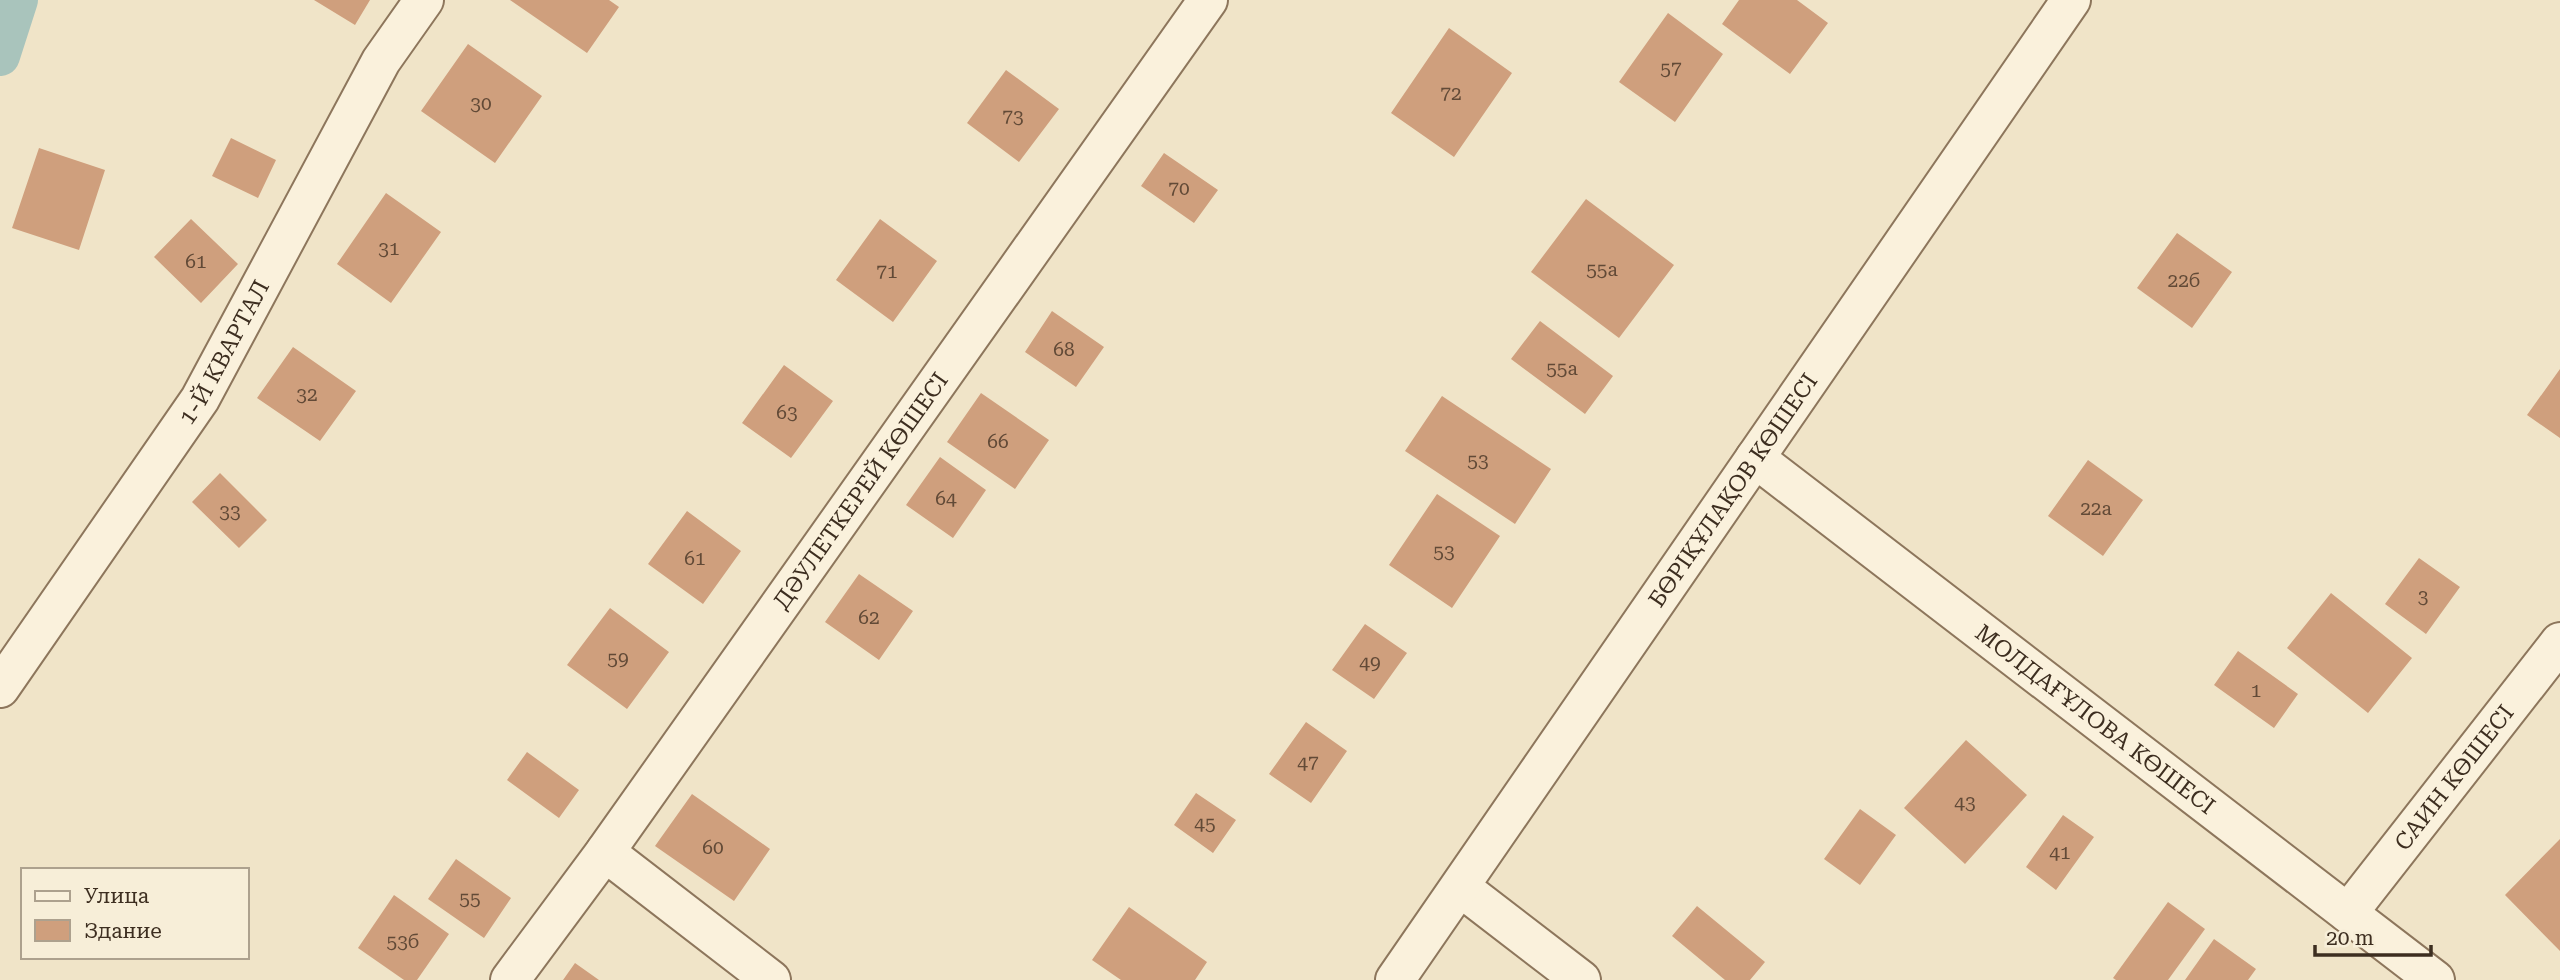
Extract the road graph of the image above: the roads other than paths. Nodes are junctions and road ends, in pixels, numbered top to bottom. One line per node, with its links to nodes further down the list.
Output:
1 (424, 0): 6 (street, 1-Й КВАРТАЛ)
2 (1208, 0): 7 (street, ДӘУЛЕТКЕРЕЙ КӨШЕСІ)
3 (2071, 0): 4 (street, БӨРІҚҰЛАҚОВ КӨШЕСІ)
4 (1755, 457): 8 (street, БӨРІҚҰЛАҚОВ КӨШЕСІ); 9 (street, МОЛДАҒҰЛОВА КӨШЕСІ)
5 (2560, 642): 9 (street, САИН КӨШЕСІ)
6 (0, 688)
7 (606, 852): 10 (street, ДӘУЛЕТКЕРЕЙ КӨШЕСІ); 11 (street)
8 (1460, 887): 12 (street, БӨРІҚҰЛАҚОВ КӨШЕСІ); 13 (street)
9 (2348, 913): 14 (street, МОЛДАҒҰЛОВА КӨШЕСІ)
10 (510, 980)
11 (771, 980)
12 (1395, 980)
13 (1581, 980)
14 (2435, 980)

